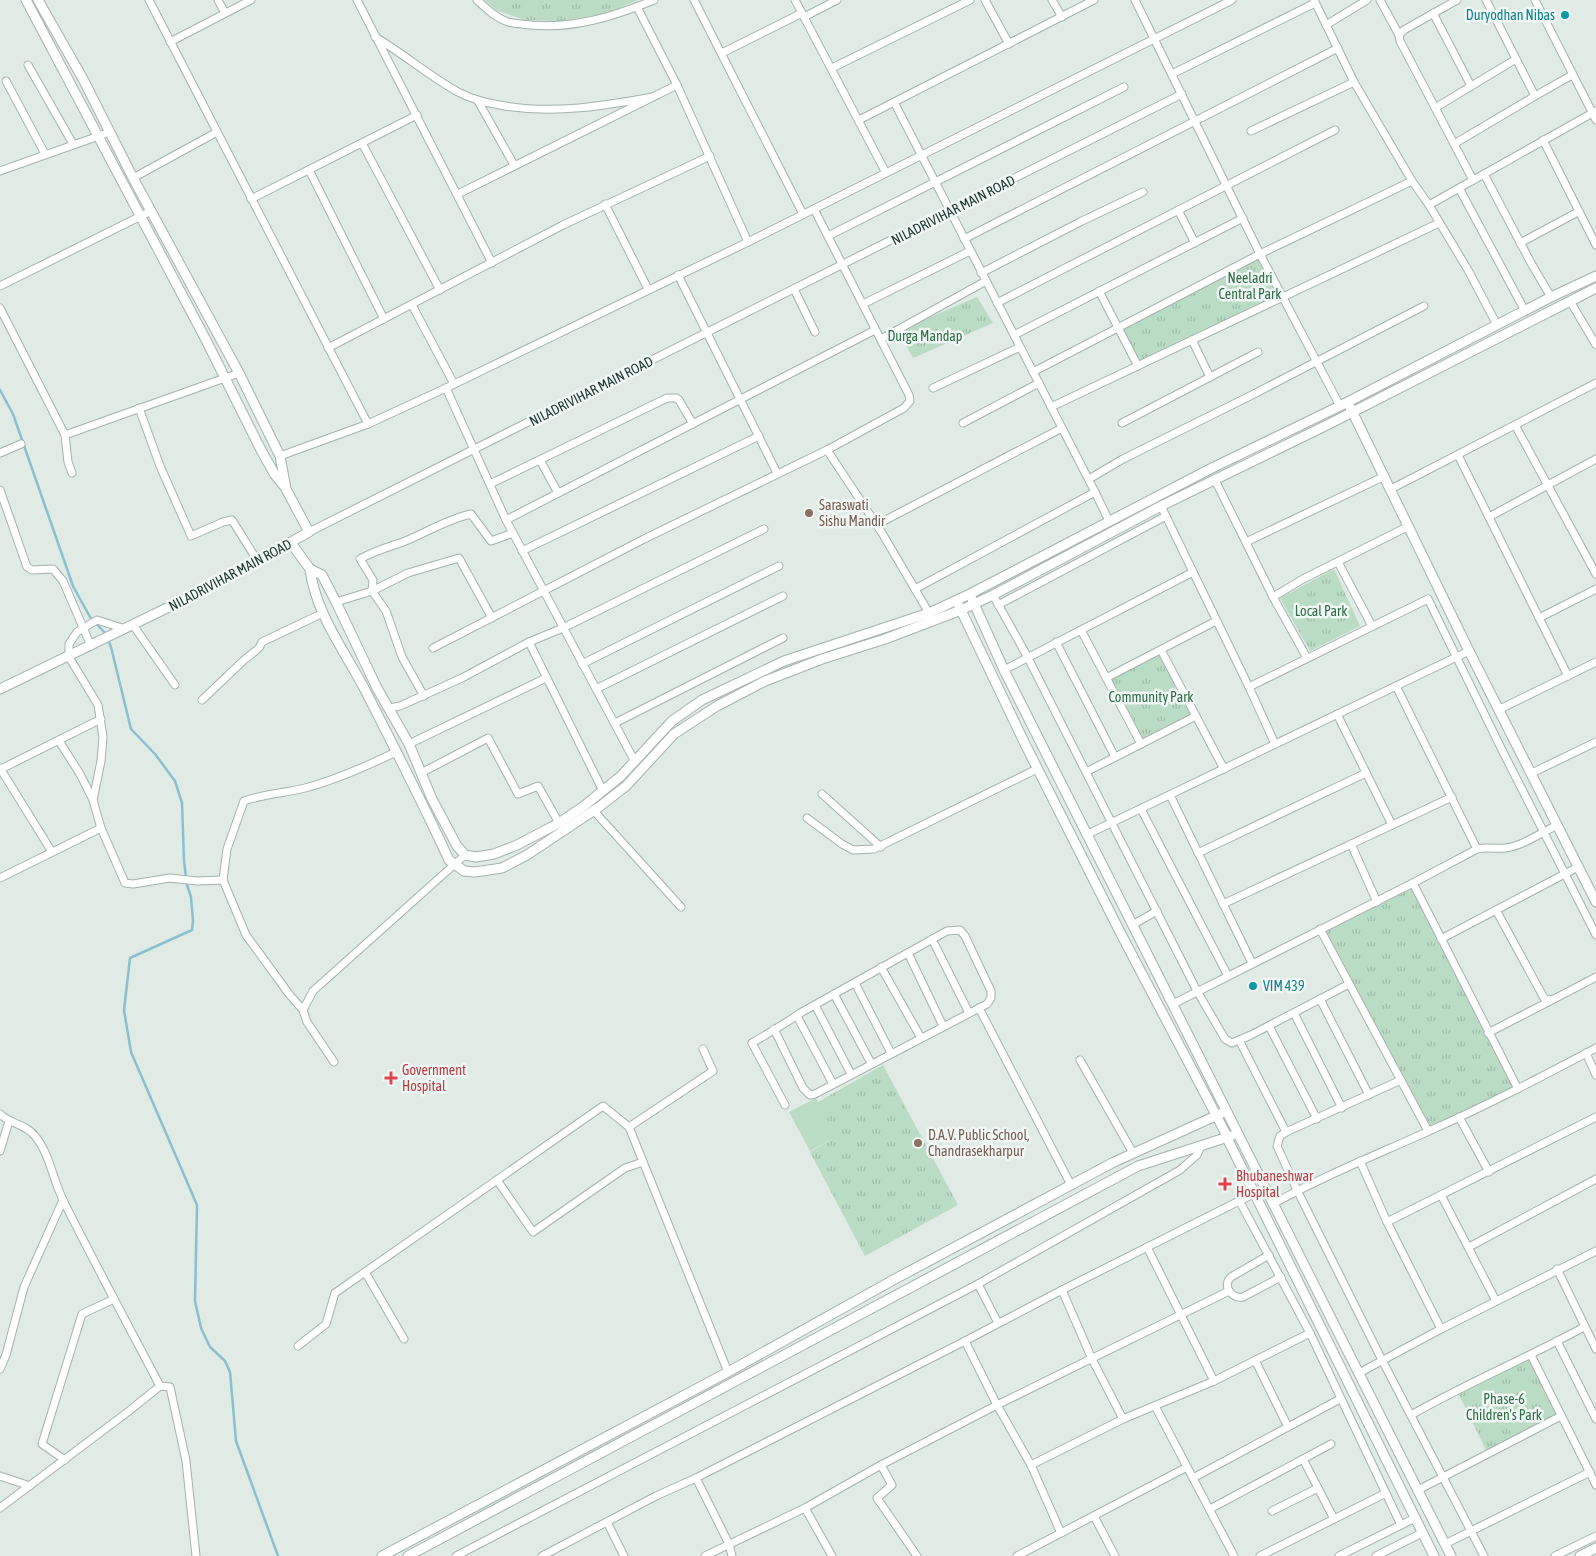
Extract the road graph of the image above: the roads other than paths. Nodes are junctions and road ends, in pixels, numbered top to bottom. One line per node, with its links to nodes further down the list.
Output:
1 (26, 0): 61 (street)
2 (38, 0): 59 (street)
3 (149, 0): 33 (street)
4 (218, 0): 26 (street)
5 (251, 0): 26 (street)
6 (357, 0): 31 (street)
7 (477, 0): 24 (street)
8 (654, 0): 24 (street)
9 (694, 0): 36 (street)
10 (795, 0): 27 (street)
11 (837, 0): 27 (street)
12 (970, 0): 39 (street)
13 (985, 0): 34 (street)
14 (1052, 0): 28 (street)
15 (1094, 0): 28 (street)
16 (1135, 0): 32 (street)
17 (1232, 0): 32 (street)
18 (1367, 0): 29 (street)
19 (1380, 0): 30 (street)
20 (1457, 0): 25 (street)
21 (1486, 0): 37 (street)
22 (1535, 0): 41 (street)
23 (1314, 1): 29 (street); 40 (street)
24 (638, 7): 44 (street)
25 (1433, 13): 30 (street); 45 (street)
26 (225, 14): 33 (street)
27 (803, 15): 36 (street); 39 (street)
28 (1062, 17): 34 (street)
29 (1326, 25): 35 (street)
30 (1400, 35): 52 (street)
31 (375, 37): 50 (street); 54 (street)
32 (1154, 39): 40 (street); 67 (street)
33 (170, 42): 60 (street)
34 (1009, 44): 51 (street)
35 (1338, 48): 43 (street); 56 (street)
36 (722, 53): 90 (street)
37 (1516, 59): 45 (street); 48 (street)
38 (28, 65): 64 (street)
39 (832, 68): 55 (street)
40 (1172, 74): 47 (street)
41 (1572, 75): 48 (street); 53 (street)
42 (6, 82): 66 (street)
43 (1354, 82): 58 (street); 77 (street)
44 (677, 85): 49 (street); 68 (street)
45 (1471, 86): 52 (street)
46 (1124, 87): 76 (street)
47 (1182, 94): 56 (street); 88 (street, NILADRIVIHAR MAIN ROAD)
48 (1535, 96): 65 (street)
49 (653, 97): 50 (street); 69 (street)
50 (478, 101): 69 (street)
51 (894, 102): 55 (street); 67 (street)
52 (1435, 108): 65 (street)
53 (1595, 114): 62 (street)
54 (417, 115): 63 (street); 81 (street)
55 (859, 120): 72 (street)
56 (1195, 120): 78 (street); 95 (street)
57 (1336, 130): 78 (street)
58 (1251, 131)
59 (110, 132): 61 (street); 74 (street)
60 (217, 132): 74 (street); 82 (street)
61 (98, 136): 64 (street); 91 (street)
62 (1543, 140): 73 (street); 89 (street)
63 (362, 143): 70 (street); 111 (street)
64 (73, 144): 66 (street)
65 (1454, 144): 75 (street)
66 (45, 154): 71 (street)
67 (922, 155): 72 (street); 76 (street)
68 (710, 156): 83 (street); 96 (street)
69 (514, 165): 81 (street)
70 (309, 170): 82 (street); 123 (street)
71 (0, 171)
72 (886, 173): 85 (street)
73 (1484, 174): 75 (street); 98 (street)
74 (133, 178): 87 (street)
75 (1473, 180): 79 (street)
76 (935, 182): 88 (street); 94 (street)
77 (1412, 182): 84 (street); 101 (street)
78 (1227, 186): 86 (street); 92 (street)
79 (1459, 188): 84 (street); 122 (street)
80 (1143, 192): 104 (street)
81 (458, 194): 102 (street)
82 (251, 199): 135 (street)
83 (605, 204): 102 (street); 112 (street)
84 (1429, 205): 93 (street)
85 (814, 209): 90 (street); 94 (street)
86 (1178, 210): 97 (street); 117 (street)
87 (151, 211): 91 (street); 140 (street)
88 (950, 212): 95 (street); 103 (street, NILADRIVIHAR MAIN ROAD)
89 (1578, 212): 98 (street); 99 (street)
90 (803, 214): 96 (street)
91 (140, 216): 108 (street); 142 (street)
92 (1243, 218): 97 (street); 101 (street)
93 (1439, 223): 114 (street); 125 (street)
94 (828, 236): 103 (street)
95 (964, 239): 100 (street)
96 (748, 242): 105 (street)
97 (1195, 243): 113 (street)
98 (1520, 243): 115 (street)
99 (1596, 245)
100 (970, 251): 104 (street); 118 (street)
101 (1260, 254): 114 (street); 126 (street)
102 (492, 263): 111 (street)
103 (843, 265): 110 (street, NILADRIVIHAR MAIN ROAD); 118 (street)
104 (981, 273): 107 (street)
105 (678, 275): 112 (street); 129 (street)
106 (1596, 276): 115 (street)
107 (986, 281): 117 (street); 131 (street)
108 (0, 283)
109 (1596, 288): 116 (street)
110 (794, 289): 128 (street); 129 (street, NILADRIVIHAR MAIN ROAD)
111 (440, 290): 119 (street)
112 (648, 290): 145 (street)
113 (1099, 291): 126 (street); 130 (street)
114 (1283, 297): 132 (street); 137 (street)
115 (1551, 297): 122 (street)
116 (1570, 301): 124 (street); 133 (street)
117 (997, 303): 130 (street)
118 (863, 304): 127 (street)
119 (412, 305): 123 (street); 145 (street)
120 (1424, 306): 137 (street)
121 (0, 308): 159 (street)
122 (1523, 312): 124 (street); 125 (street)
123 (384, 319): 135 (street)
124 (1527, 324): 152 (street)
125 (1497, 325): 149 (street)
126 (1118, 328): 138 (street); 139 (street)
127 (875, 330): 131 (street); 148 (street)
128 (815, 332)
129 (707, 333): 148 (street); 162 (street, NILADRIVIHAR MAIN ROAD)
130 (1014, 335): 134 (street)
131 (881, 339): 163 (street)
132 (1192, 340): 138 (street); 141 (street)
133 (1596, 345)
134 (1020, 347): 139 (street); 147 (street)
135 (328, 348): 155 (street)
136 (1258, 352): 141 (street)
137 (1316, 361): 149 (street); 172 (street)
138 (1138, 366): 150 (street)
139 (1033, 372): 143 (street)
140 (239, 373): 142 (street); 166 (street)
141 (1210, 377): 154 (street)
142 (225, 378): 151 (street); 176 (street)
143 (1039, 383): 150 (street); 153 (street)
144 (1596, 383): 157 (street)
145 (454, 384): 146 (street)
146 (446, 388): 155 (street); 162 (street)
147 (933, 388)
148 (740, 400): 156 (street); 160 (street)
149 (1344, 404): 152 (street); 182 (street)
150 (1051, 407): 158 (street)
151 (139, 408): 159 (street); 196 (street)
152 (1353, 412): 171 (street); 173 (street)
153 (963, 422)
154 (1122, 423)
155 (368, 424): 166 (street)
156 (693, 424): 168 (street); 180 (street)
157 (1515, 425): 165 (street); 175 (street)
158 (1062, 428): 172 (street); 188 (street)
159 (64, 435): 170 (street)
160 (758, 436): 169 (street); 195 (street)
161 (21, 444): 164 (street)
162 (474, 449): 174 (street); 191 (street, NILADRIVIHAR MAIN ROAD)
163 (827, 450): 169 (street); 188 (street)
164 (0, 453)
165 (1458, 455): 177 (street); 184 (street)
166 (280, 456): 176 (street)
167 (1596, 459): 175 (street)
168 (540, 460): 174 (street); 180 (street)
169 (777, 473): 205 (street)
170 (72, 474)
171 (1385, 476): 177 (street); 193 (street)
172 (1089, 479): 179 (street)
173 (1215, 480): 181 (street); 193 (street)
174 (490, 484): 186 (street)
175 (1547, 485): 184 (street); 201 (street)
176 (286, 489): 191 (street)
177 (1391, 489): 189 (street)
178 (0, 490): 222 (street)
179 (1095, 492): 187 (street); 202 (street)
180 (558, 493): 186 (street)
181 (1161, 506): 183 (street); 185 (street)
182 (1134, 508): 185 (street); 187 (street)
183 (1166, 516): 200 (street); 213 (street)
184 (1489, 517): 218 (street)
185 (1139, 518): 207 (street)
186 (506, 520): 192 (street)
187 (1109, 521): 206 (street)
188 (876, 525): 202 (street)
189 (1408, 526): 197 (street); 231 (street)
190 (764, 530): 223 (street)
191 (309, 532): 194 (street, NILADRIVIHAR MAIN ROAD)
192 (513, 533): 195 (street); 204 (street)
193 (1246, 542): 209 (street)
194 (291, 543): 196 (street, NILADRIVIHAR MAIN ROAD); 199 (street)
195 (522, 551): 205 (street)
196 (257, 560): 221 (street, NILADRIVIHAR MAIN ROAD)
197 (1338, 562): 209 (street); 220 (street)
198 (779, 566): 237 (street)
199 (310, 569): 211 (street); 215 (street)
200 (1193, 572): 219 (street); 224 (street)
201 (1596, 574)
202 (915, 589): 216 (street)
203 (1596, 589): 218 (street)
204 (372, 591): 211 (street); 217 (street); 247 (street)
205 (543, 591): 217 (street); 223 (street)
206 (970, 594): 210 (street); 212 (street)
207 (993, 595): 212 (street); 213 (street)
208 (782, 596): 246 (street)
209 (1273, 597): 235 (street)
210 (957, 600): 214 (street); 216 (street)
211 (336, 602): 249 (street)
212 (974, 604): 214 (street); 238 (street)
213 (998, 605): 232 (street)
214 (961, 610): 265 (street); 276 (street)
215 (323, 613): 248 (street); 260 (street)
216 (929, 613): 262 (street)
217 (492, 618): 229 (street)
218 (1540, 618): 239 (street)
219 (1216, 621): 230 (street); 244 (street)
220 (1372, 626): 233 (street); 235 (street)
221 (129, 627): 222 (street); 228 (street, NILADRIVIHAR MAIN ROAD); 242 (street)
222 (83, 628): 228 (street); 234 (street)
223 (562, 628): 226 (street); 237 (street)
224 (1081, 630): 227 (street); 241 (street)
225 (784, 638): 254 (street)
226 (529, 642): 240 (street); 247 (street)
227 (1056, 642): 232 (street); 261 (street)
228 (93, 645): 234 (street, NILADRIVIHAR MAIN ROAD)
229 (433, 648)
230 (1161, 650): 241 (street); 252 (street)
231 (1468, 650): 233 (street); 250 (street)
232 (1027, 656): 238 (street); 266 (street)
233 (1457, 656): 243 (street); 283 (street)
234 (69, 657): 245 (street, NILADRIVIHAR MAIN ROAD); 253 (street)
235 (1307, 658): 244 (street)
236 (1596, 662): 239 (street)
237 (582, 664): 246 (street)
238 (1004, 670): 284 (street)
239 (1568, 676): 250 (street)
240 (546, 678): 257 (street); 270 (street)
241 (1106, 678): 258 (street)
242 (175, 685)
243 (1396, 686): 251 (street); 273 (street)
244 (1249, 687): 259 (street)
245 (0, 689)
246 (596, 689): 254 (street)
247 (424, 696): 249 (street)
248 (202, 700)
249 (389, 708): 257 (street)
250 (1500, 709): 269 (street)
251 (1337, 714): 259 (street); 268 (street)
252 (1196, 716): 258 (street); 263 (street)
253 (101, 719): 255 (street); 274 (street)
254 (615, 724): 262 (street)
255 (59, 742): 264 (street); 274 (street)
256 (1596, 742): 269 (street)
257 (409, 744): 267 (street)
258 (1141, 744): 261 (street)
259 (1275, 744): 263 (street)
260 (396, 752): 291 (street); 295 (street)
261 (1115, 757): 266 (street)
262 (634, 760): 270 (street)
263 (1224, 768): 272 (street)
264 (0, 769): 288 (street)
265 (1037, 769): 286 (street); 316 (street)
266 (1086, 772): 278 (street)
267 (420, 773): 279 (street); 290 (street)
268 (1366, 773): 280 (street); 289 (street)
269 (1532, 773): 281 (street)
270 (604, 791): 279 (street)
271 (822, 794): 286 (street)
272 (1170, 795): 275 (street); 289 (street)
273 (1452, 797): 280 (street); 287 (street)
274 (93, 800): 282 (street)
275 (1141, 809): 278 (street); 311 (street)
276 (594, 811): 291 (street); 300 (street)
277 (807, 818): 286 (street)
278 (1112, 822): 284 (street); 302 (street)
279 (559, 823): 290 (street)
280 (1392, 825): 285 (street)
281 (1558, 825): 283 (street); 292 (street)
282 (101, 828): 288 (street); 295 (street)
283 (1543, 832): 287 (street); 293 (street)
284 (1088, 834): 303 (street)
285 (1351, 844): 297 (street); 299 (street)
286 (881, 847)
287 (1477, 849): 296 (street)
288 (52, 852): 294 (street)
289 (1198, 853): 299 (street)
290 (465, 855): 291 (street)
291 (455, 865): 324 (street)
292 (1578, 867): 293 (street); 298 (street)
293 (1564, 874): 301 (street); 305 (street)
294 (0, 878)
295 (223, 880): 324 (street)
296 (1413, 883): 297 (street); 307 (street)
297 (1376, 902): 304 (street)
298 (1596, 902)
299 (1223, 904): 309 (street)
300 (682, 907)
301 (1496, 910): 307 (street); 320 (street)
302 (1157, 911): 303 (street); 317 (street)
303 (1134, 924): 313 (street)
304 (1320, 929): 309 (street); 315 (street)
305 (1596, 935)
306 (932, 939): 308 (street); 323 (street); 325 (street)
307 (1441, 939): 331 (street)
308 (908, 953): 310 (street); 328 (street)
309 (1252, 963): 311 (street)
310 (882, 967): 314 (street); 332 (street)
311 (1228, 976): 317 (street)
312 (1596, 977): 320 (street)
313 (1161, 979): 316 (street); 321 (street)
314 (855, 983): 318 (street); 336 (street)
315 (1349, 984): 319 (street); 343 (street)
316 (1148, 985): 351 (street)
317 (1198, 990): 321 (street); 333 (street)
318 (834, 994): 322 (street); 340 (street)
319 (1320, 999): 326 (street); 346 (street)
320 (1554, 999): 331 (street)
321 (1173, 1004): 349 (street)
322 (814, 1005): 327 (street); 341 (street)
323 (979, 1008): 325 (street); 370 (street)
324 (303, 1010): 339 (street)
325 (969, 1013): 328 (street)
326 (1294, 1013): 329 (street); 348 (street)
327 (797, 1016): 330 (street); 344 (street)
328 (943, 1026): 332 (street)
329 (1269, 1026): 333 (street); 354 (street)
330 (774, 1029): 344 (street); 347 (street)
331 (1488, 1033): 345 (street)
332 (921, 1038): 336 (street)
333 (1239, 1040): 358 (street)
334 (1596, 1048): 337 (street)
335 (703, 1049): 356 (street)
336 (891, 1053): 340 (street)
337 (1586, 1053): 342 (street); 345 (street)
338 (1080, 1060): 364 (street)
339 (334, 1062)
340 (870, 1064): 341 (street)
341 (851, 1074): 344 (street)
342 (1596, 1075)
343 (1400, 1080): 346 (street); 357 (street)
344 (833, 1084)
345 (1518, 1089): 352 (street)
346 (1369, 1095): 348 (street)
347 (785, 1105)
348 (1342, 1108): 354 (street)
349 (1227, 1111): 351 (street); 359 (street)
350 (0, 1114): 355 (street)
351 (1217, 1116): 360 (street); 364 (street)
352 (1459, 1117): 357 (street); 367 (street)
353 (1596, 1117): 367 (street)
354 (1317, 1119): 358 (street)
355 (8, 1121): 361 (street); 374 (street)
356 (629, 1127): 366 (street); 369 (street)
357 (1428, 1131): 365 (street)
358 (1286, 1132): 371 (street)
359 (1239, 1133): 360 (street); 376 (street)
360 (1226, 1138): 362 (street); 372 (street)
361 (2, 1139): 363 (street)
362 (1201, 1146): 385 (street); 453 (street)
363 (0, 1151)
364 (1133, 1153): 370 (street)
365 (1360, 1161): 371 (street); 377 (street)
366 (643, 1162): 369 (street); 405 (street)
367 (1488, 1172): 373 (street)
368 (1596, 1179): 379 (street)
369 (497, 1180): 383 (street)
370 (1071, 1184): 405 (street)
371 (1297, 1190): 376 (street); 403 (street)
372 (1255, 1194): 375 (street); 410 (street)
373 (1441, 1195): 377 (street); 379 (street)
374 (62, 1200): 388 (street); 404 (street)
375 (1240, 1202): 378 (street); 381 (street)
376 (1273, 1204): 406 (street)
377 (1386, 1222): 393 (street)
378 (1147, 1247): 386 (street); 390 (street)
379 (1469, 1247): 389 (street)
380 (1596, 1251): 382 (street)
381 (1268, 1255): 384 (street); 387 (street)
382 (1558, 1269): 389 (street); 392 (street)
383 (365, 1272): 395 (street); 398 (street)
384 (1281, 1277): 387 (street); 394 (street)
385 (978, 1284): 391 (street); 454 (street)
386 (1062, 1290): 391 (street); 401 (street)
387 (1229, 1291): 390 (street)
388 (114, 1299): 408 (street); 421 (street)
389 (1496, 1301): 393 (street)
390 (1181, 1315): 401 (street); 407 (street)
391 (998, 1323): 396 (street)
392 (1584, 1326): 397 (street); 399 (street)
393 (1440, 1329): 403 (street)
394 (1310, 1333): 402 (street); 411 (street)
395 (404, 1339)
396 (965, 1341): 412 (street); 427 (street)
397 (1556, 1342): 400 (street); 416 (street)
398 (298, 1346)
399 (1596, 1349)
400 (1531, 1355): 414 (street); 415 (street)
401 (1092, 1360): 412 (street); 417 (street)
402 (1255, 1360): 407 (street); 418 (street)
403 (1382, 1360): 406 (street); 414 (street)
404 (0, 1369)
405 (728, 1372): 451 (street)
406 (1359, 1373): 409 (street)
407 (1214, 1380): 413 (street)
408 (160, 1386): 421 (street); 452 (street)
409 (1367, 1390): 410 (street); 433 (street)
410 (1356, 1396): 440 (street)
411 (1340, 1399): 418 (street); 434 (street)
412 (997, 1405): 422 (street); 423 (street)
413 (1155, 1406): 417 (street); 424 (street)
414 (1411, 1415): 429 (street)
415 (1562, 1416): 425 (street); 429 (street)
416 (1596, 1419)
417 (1123, 1420): 423 (street)
418 (1288, 1427): 428 (street)
419 (1331, 1444): 420 (street)
420 (1303, 1459): 432 (street); 437 (street)
421 (64, 1460): 431 (street)
422 (881, 1465): 436 (street); 460 (street)
423 (1031, 1465): 446 (street)
424 (1188, 1467): 428 (street); 439 (street)
425 (1590, 1472): 430 (street); 444 (street)
426 (0, 1476): 431 (street)
427 (696, 1478): 442 (street); 448 (street)
428 (1193, 1478): 437 (street)
429 (1443, 1478): 433 (street); 444 (street)
430 (1596, 1485)
431 (30, 1486): 435 (street)
432 (1318, 1488): 438 (street); 441 (street)
433 (1418, 1490): 449 (street)
434 (1384, 1494): 441 (street); 443 (street)
435 (0, 1508)
436 (805, 1508): 448 (street); 459 (street)
437 (1210, 1508): 463 (street)
438 (1272, 1511)
439 (1094, 1516): 446 (street); 462 (street)
440 (1415, 1518): 443 (street); 445 (street)
441 (1334, 1519): 464 (street)
442 (607, 1522): 455 (street); 456 (street)
443 (1401, 1525): 465 (street)
444 (1472, 1531): 449 (street); 469 (street)
445 (1422, 1532): 466 (street); 467 (street)
446 (1061, 1533): 461 (street)
447 (1596, 1536): 470 (street)
448 (728, 1544): 457 (street); 458 (street)
449 (1445, 1544): 468 (street)
450 (1596, 1548): 471 (street)
451 (385, 1555)
452 (196, 1556)
453 (408, 1556)
454 (456, 1556)
455 (542, 1556)
456 (624, 1556)
457 (705, 1556)
458 (732, 1556)
459 (832, 1556)
460 (917, 1556)
461 (1017, 1556)
462 (1115, 1556)
463 (1234, 1556)
464 (1260, 1556)
465 (1339, 1556)
466 (1376, 1556)
467 (1434, 1556)
468 (1451, 1556)
469 (1484, 1556)
470 (1556, 1556)
471 (1580, 1556)

